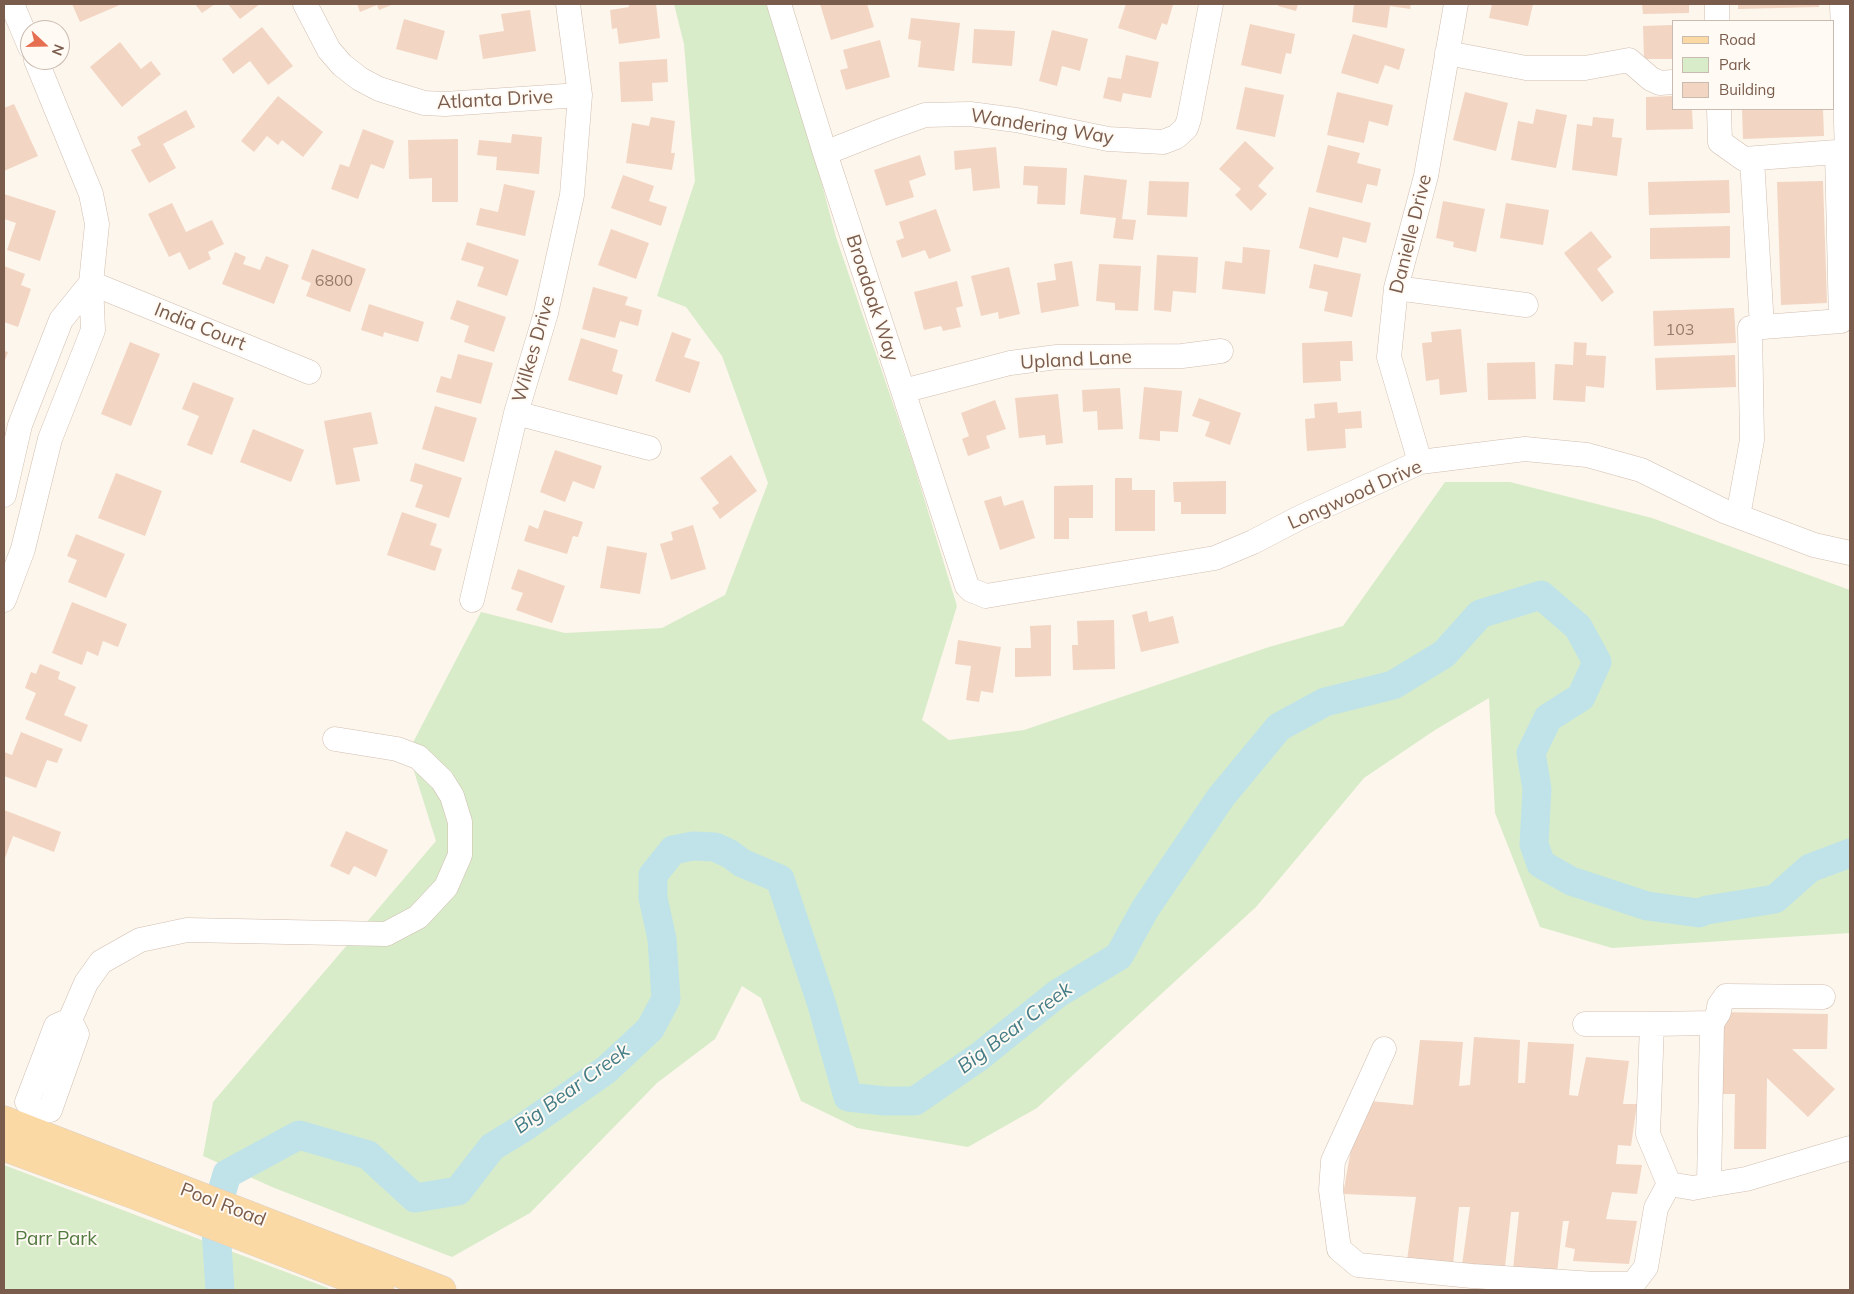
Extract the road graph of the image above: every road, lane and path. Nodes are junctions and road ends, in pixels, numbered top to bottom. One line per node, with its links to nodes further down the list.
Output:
1 (12, 4): 10 (street)
2 (305, 4): 15 (street, Atlanta Drive)
3 (568, 4): 15 (street, Wilkes Drive)
4 (779, 4): 18 (street, Broadoak Way)
5 (1211, 4): 18 (street, Wandering Way)
6 (1456, 4): 11 (street, Danielle Drive)
7 (1717, 4): 9 (street)
8 (1842, 4): 13 (street)
9 (1717, 20)
10 (20, 23)
11 (1447, 53): 14 (street); 21 (street, Danielle Drive)
12 (40, 70): 20 (street)
13 (1839, 77): 17 (street)
14 (1672, 82)
15 (580, 95): 27 (street, Wilkes Drive)
16 (1719, 110): 19 (street)
17 (1845, 152): 19 (street); 23 (street)
18 (825, 153): 26 (street, Broadoak Way)
19 (1752, 159): 23 (street)
20 (91, 283): 25 (street, India Court); 30 (street); 33 (street)
21 (1396, 288): 22 (street); 29 (street, Danielle Drive)
22 (1526, 305)
23 (1762, 327): 31 (street)
24 (1221, 351): 26 (street, Upland Lane)
25 (310, 372)
26 (903, 391): 34 (street, Broadoak Way)
27 (516, 413): 28 (street); 36 (street, Wilkes Drive)
28 (649, 448)
29 (1420, 462): 31 (street, Longwood Drive); 34 (street, Longwood Drive)
30 (4, 495)
31 (1738, 516): 32 (street, Longwood Drive)
32 (1850, 553)
33 (10, 563): 35 (street)
34 (970, 590)
35 (4, 600)
36 (472, 600)
37 (336, 739): 39 (street)
38 (1823, 997): 40 (street)
39 (70, 1020): 44 (street); 45 (street)
40 (1712, 1023): 42 (street); 49 (street)
41 (1585, 1024): 42 (street)
42 (1652, 1024): 48 (street)
43 (1384, 1049): 48 (street)
44 (44, 1056): 45 (street); 46 (street)
45 (65, 1066): 46 (street)
46 (17, 1132): 50 (main road, Pool Road)
47 (1850, 1148): 49 (street)
48 (1669, 1184): 49 (street)
49 (1710, 1185)
50 (373, 1279): 51 (main road, Pool Road)
51 (442, 1290)

